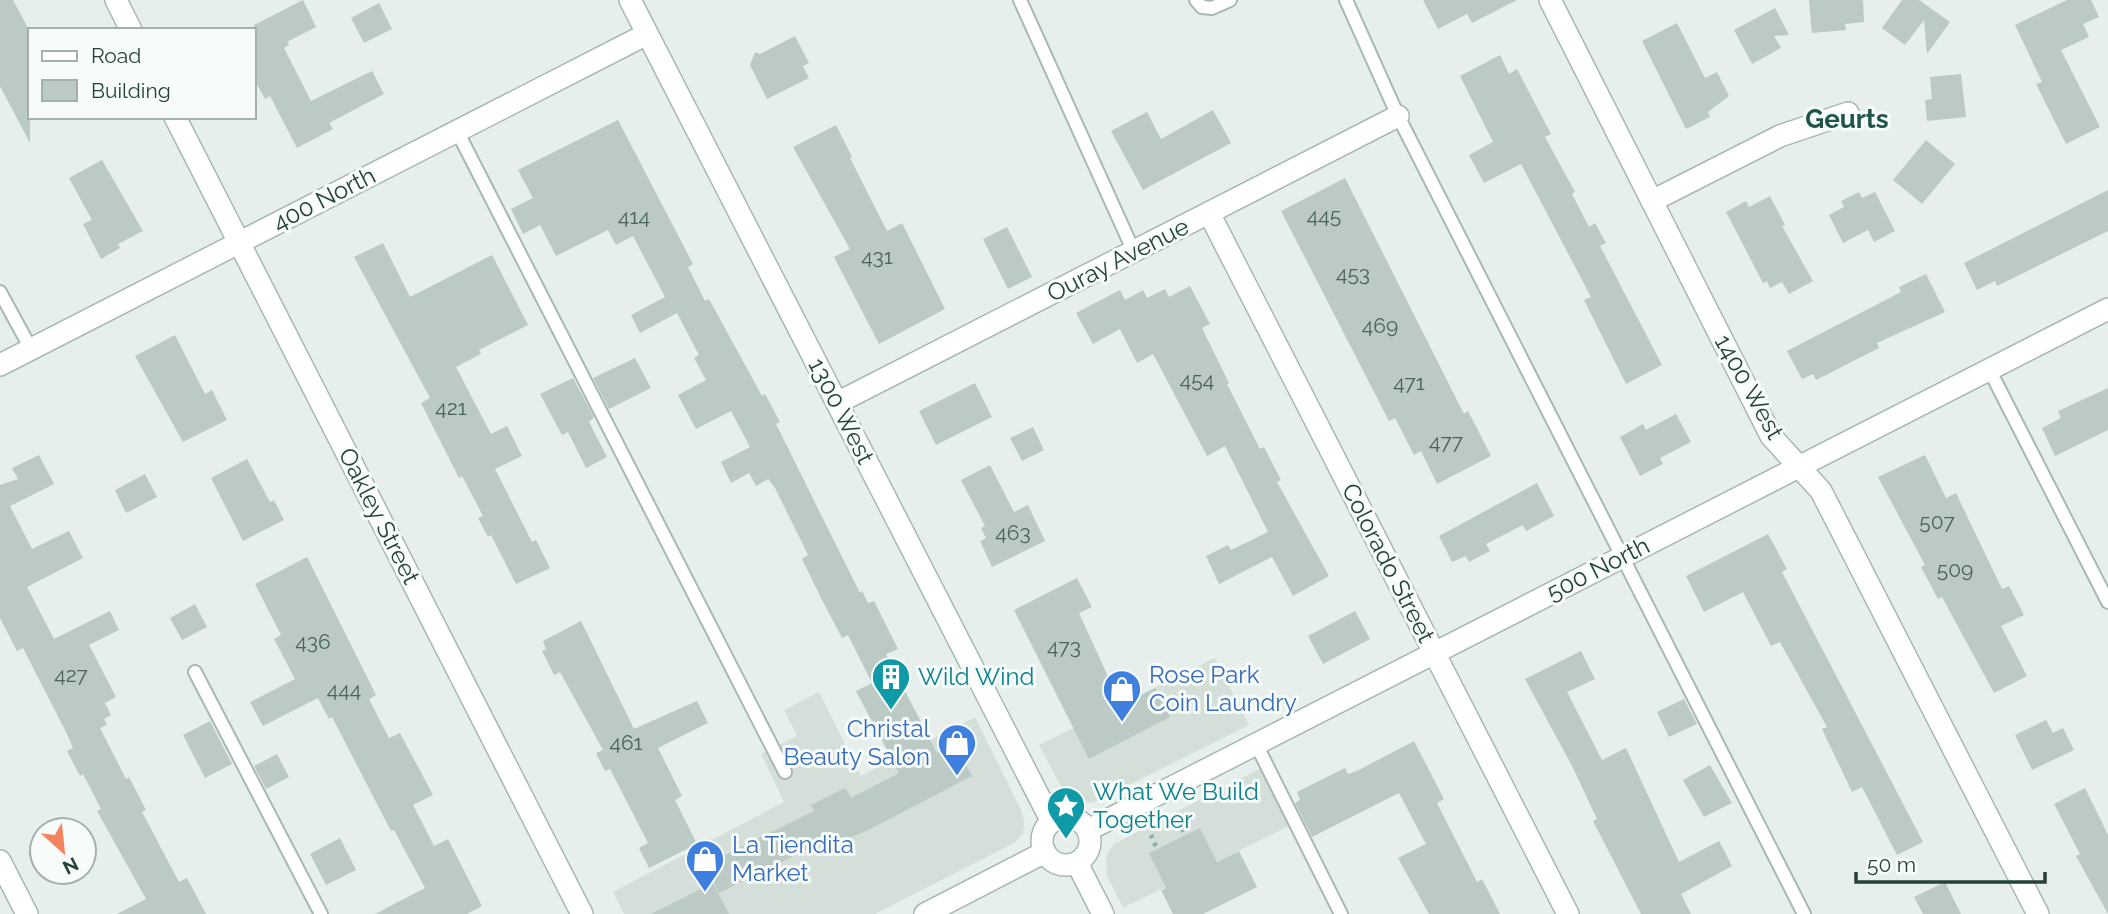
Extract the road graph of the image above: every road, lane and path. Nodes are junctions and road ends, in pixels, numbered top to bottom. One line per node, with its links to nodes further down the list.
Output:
1 (116, 0): 8 (street)
2 (630, 0): 9 (street, 1300 West)
3 (1020, 0): 17 (lane)
4 (1196, 0): 5 (lane)
5 (1230, 0)
6 (1346, 0): 11 (lane)
7 (1550, 0): 14 (street, 1400 West)
8 (130, 28)
9 (647, 34): 13 (street, 400 North); 23 (street, 1300 West)
10 (1848, 113): 14 (street)
11 (1398, 116): 15 (street, Ouray Avenue); 25 (lane)
12 (177, 119): 16 (street, Oakley Street)
13 (457, 131): 16 (street, 400 North); 30 (lane)
14 (1652, 201): 24 (street, 1400 West)
15 (1209, 213): 17 (street, Ouray Avenue); 27 (street, Colorado Street)
16 (239, 242): 20 (street, 400 North); 42 (street, Oakley Street)
17 (1134, 252): 23 (street, Ouray Avenue)
18 (0, 292): 20 (lane)
19 (2108, 309): 22 (street, 500 North)
20 (31, 349): 21 (street, 400 North)
21 (0, 365)
22 (1989, 369): 24 (street, 500 North); 26 (lane)
23 (837, 403): 32 (street, 1300 West)
24 (1798, 467): 25 (street, 500 North); 48 (street, 1400 West)
25 (1622, 557): 27 (street, 500 North); 47 (lane)
26 (2108, 602)
27 (1434, 653): 29 (street, 500 North); 46 (street, Colorado Street)
28 (195, 672): 41 (lane)
29 (1256, 744): 33 (street, 500 North); 45 (lane)
30 (785, 772)
31 (1178, 821): 35 (path)
32 (1052, 822): 33 (street); 37 (street)
33 (1088, 830): 38 (street)
34 (1151, 835): 36 (path)
35 (1185, 835)
36 (1157, 849)
37 (1045, 852): 38 (street); 43 (street)
38 (1077, 863): 44 (street)
39 (3, 874): 40 (street)
40 (27, 914)
41 (321, 914)
42 (582, 914)
43 (925, 914)
44 (1103, 914)
45 (1341, 914)
46 (1568, 914)
47 (1804, 914)
48 (2038, 914)

